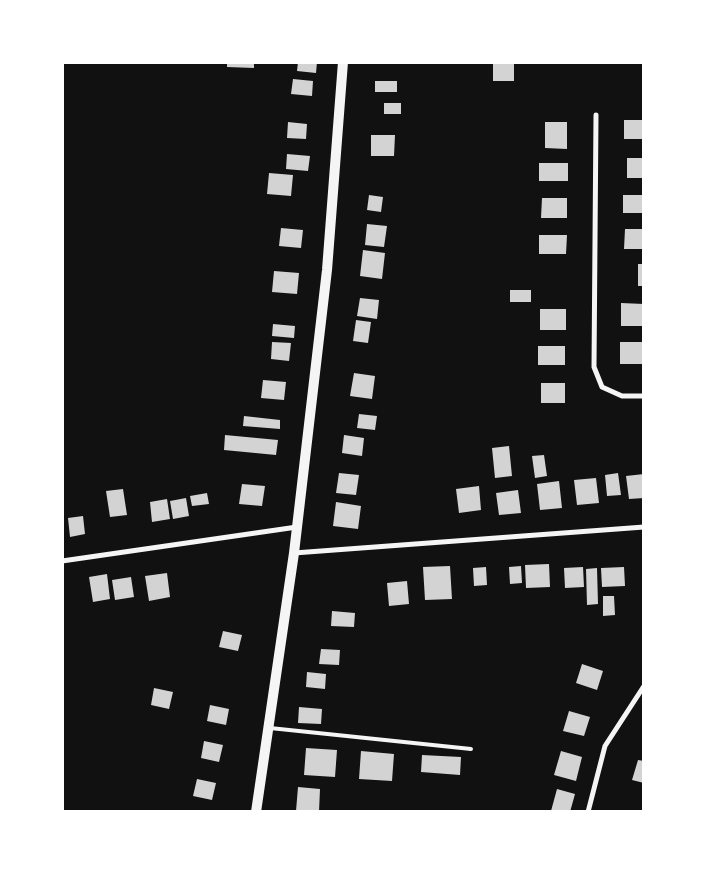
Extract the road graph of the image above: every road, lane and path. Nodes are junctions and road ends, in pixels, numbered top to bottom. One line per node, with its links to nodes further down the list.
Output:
1 (343, 62): 4 (main road)
2 (596, 115): 3 (street)
3 (644, 396)
4 (297, 527): 6 (main road); 7 (street)
5 (644, 527): 6 (street)
6 (294, 553): 9 (main road)
7 (62, 562)
8 (644, 686): 12 (street)
9 (268, 728): 10 (lane); 11 (main road)
10 (471, 749)
11 (256, 812)
12 (588, 812)

